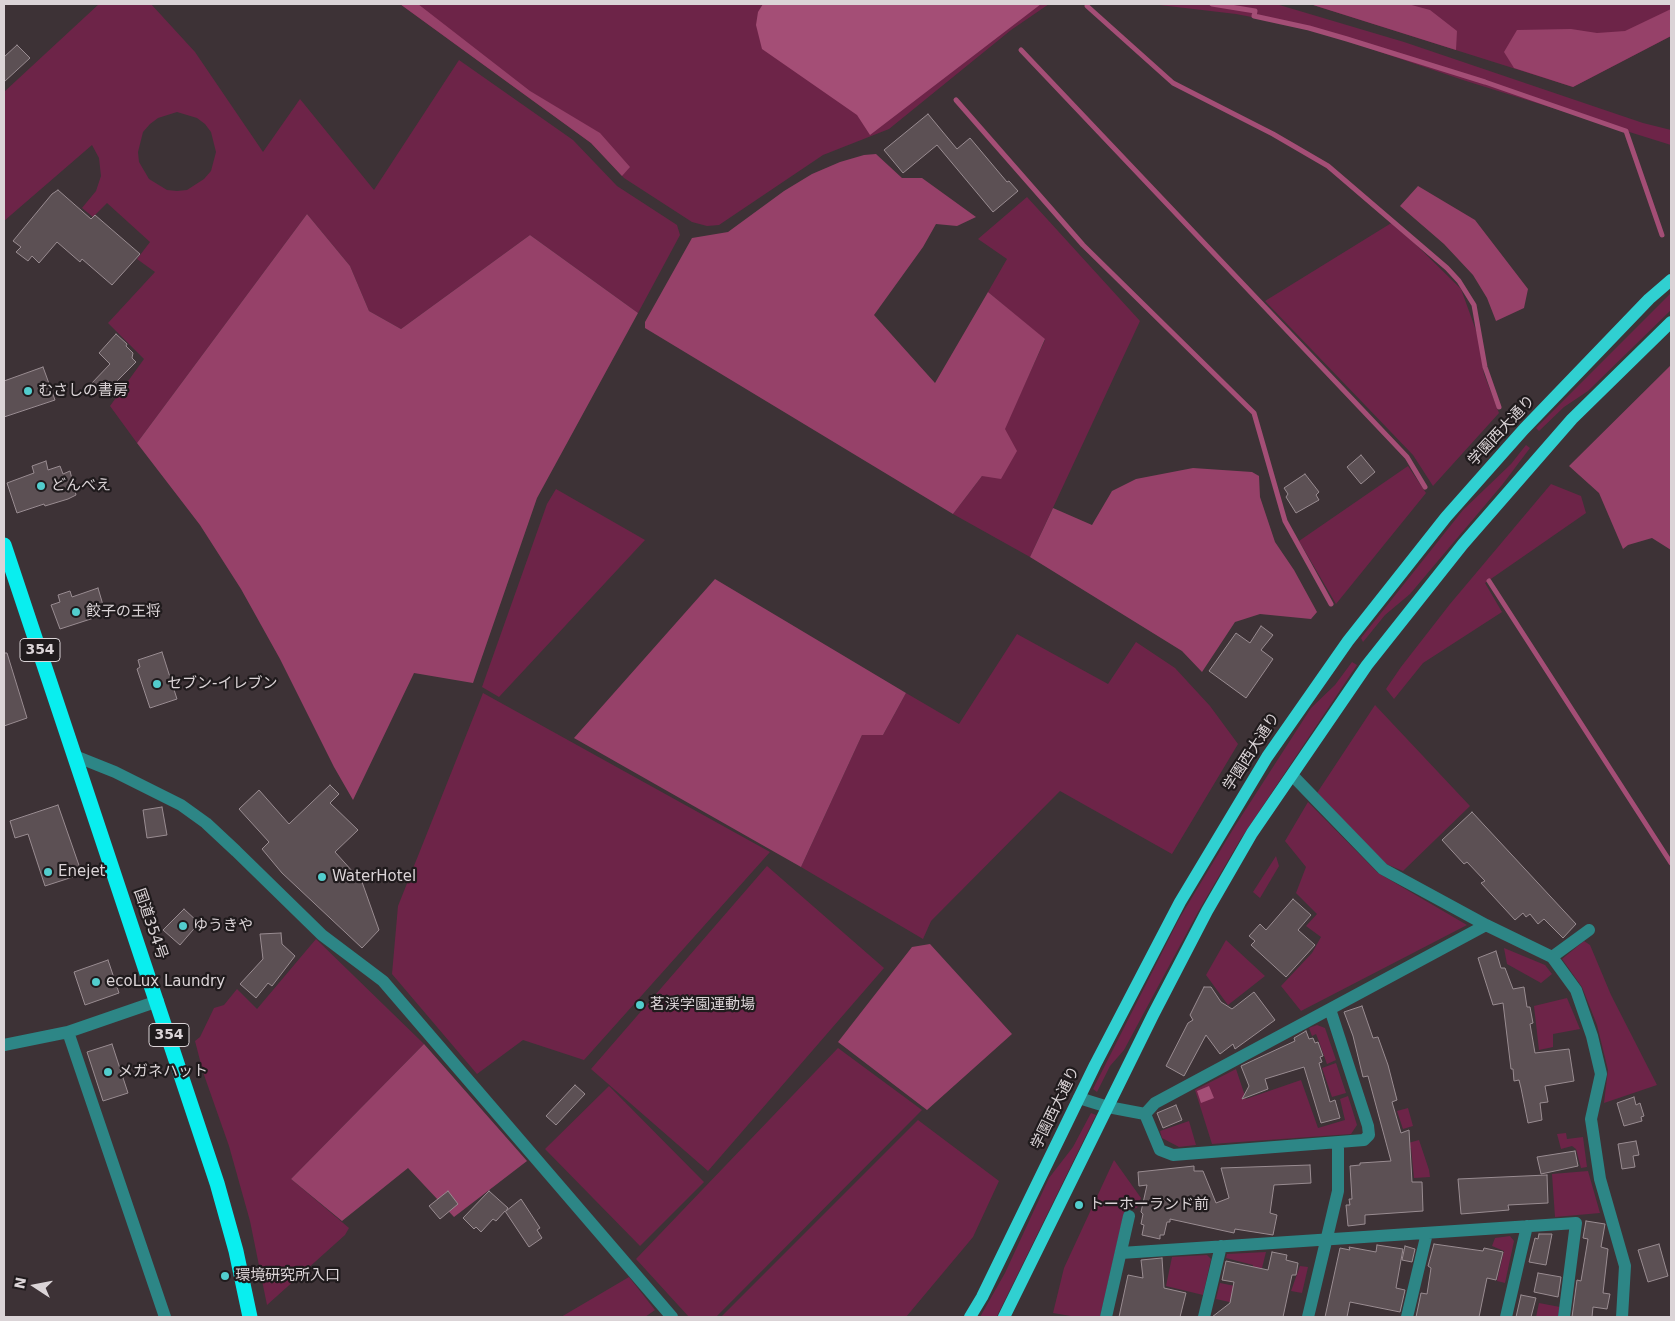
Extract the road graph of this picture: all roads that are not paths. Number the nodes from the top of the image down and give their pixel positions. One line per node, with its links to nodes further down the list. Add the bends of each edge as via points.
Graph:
1 (1671, 280): 13 (main road, 学園西大通り, via 1649,299 1502,454 1428,538 1348,641 1266,757 1227,819 1180,902)
2 (1671, 322): 5 (main road, via 1566,426 1463,544 1367,664)
3 (4, 545): 4 (highway, 国道354号 / 354)
4 (75, 756): 9 (highway, 国道354号 / 354); 25 (street, via 181,804 206,823 322,935 382,981)
5 (1292, 775): 6 (street, via 1383,869); 14 (main road, via 1252,833 1207,911)
6 (1486, 925): 8 (street); 10 (street)
7 (1589, 930): 8 (street)
8 (1552, 957): 34 (street, via 1576,990 1601,1074 1591,1119 1600,1179 1625,1266)
9 (158, 1001): 11 (street); 24 (highway, 国道354号 / 354, via 217,1183)
10 (1330, 1009): 15 (street, via 1155,1103); 16 (street, via 1369,1135 1364,1140)
11 (68, 1032): 12 (street); 23 (street)
12 (4, 1045)
13 (1079, 1098): 14 (street); 26 (main road, 学園西大通り)
14 (1108, 1107): 15 (street); 27 (main road)
15 (1145, 1114): 16 (street, via 1160,1150 1173,1155)
16 (1338, 1143): 20 (street, via 1338,1191)
17 (1129, 1216): 22 (street)
18 (1527, 1226): 19 (street); 32 (street); 33 (street, via 1576,1223)
19 (1427, 1234): 20 (street); 31 (street)
20 (1327, 1239): 21 (street); 30 (street)
21 (1221, 1246): 22 (street); 29 (street)
22 (1121, 1252): 28 (street)
23 (165, 1317)
24 (250, 1317)
25 (672, 1317)
26 (970, 1317)
27 (1004, 1317)
28 (1106, 1317)
29 (1204, 1317)
30 (1308, 1317)
31 (1407, 1317)
32 (1506, 1317)
33 (1564, 1317)
34 (1622, 1317)

